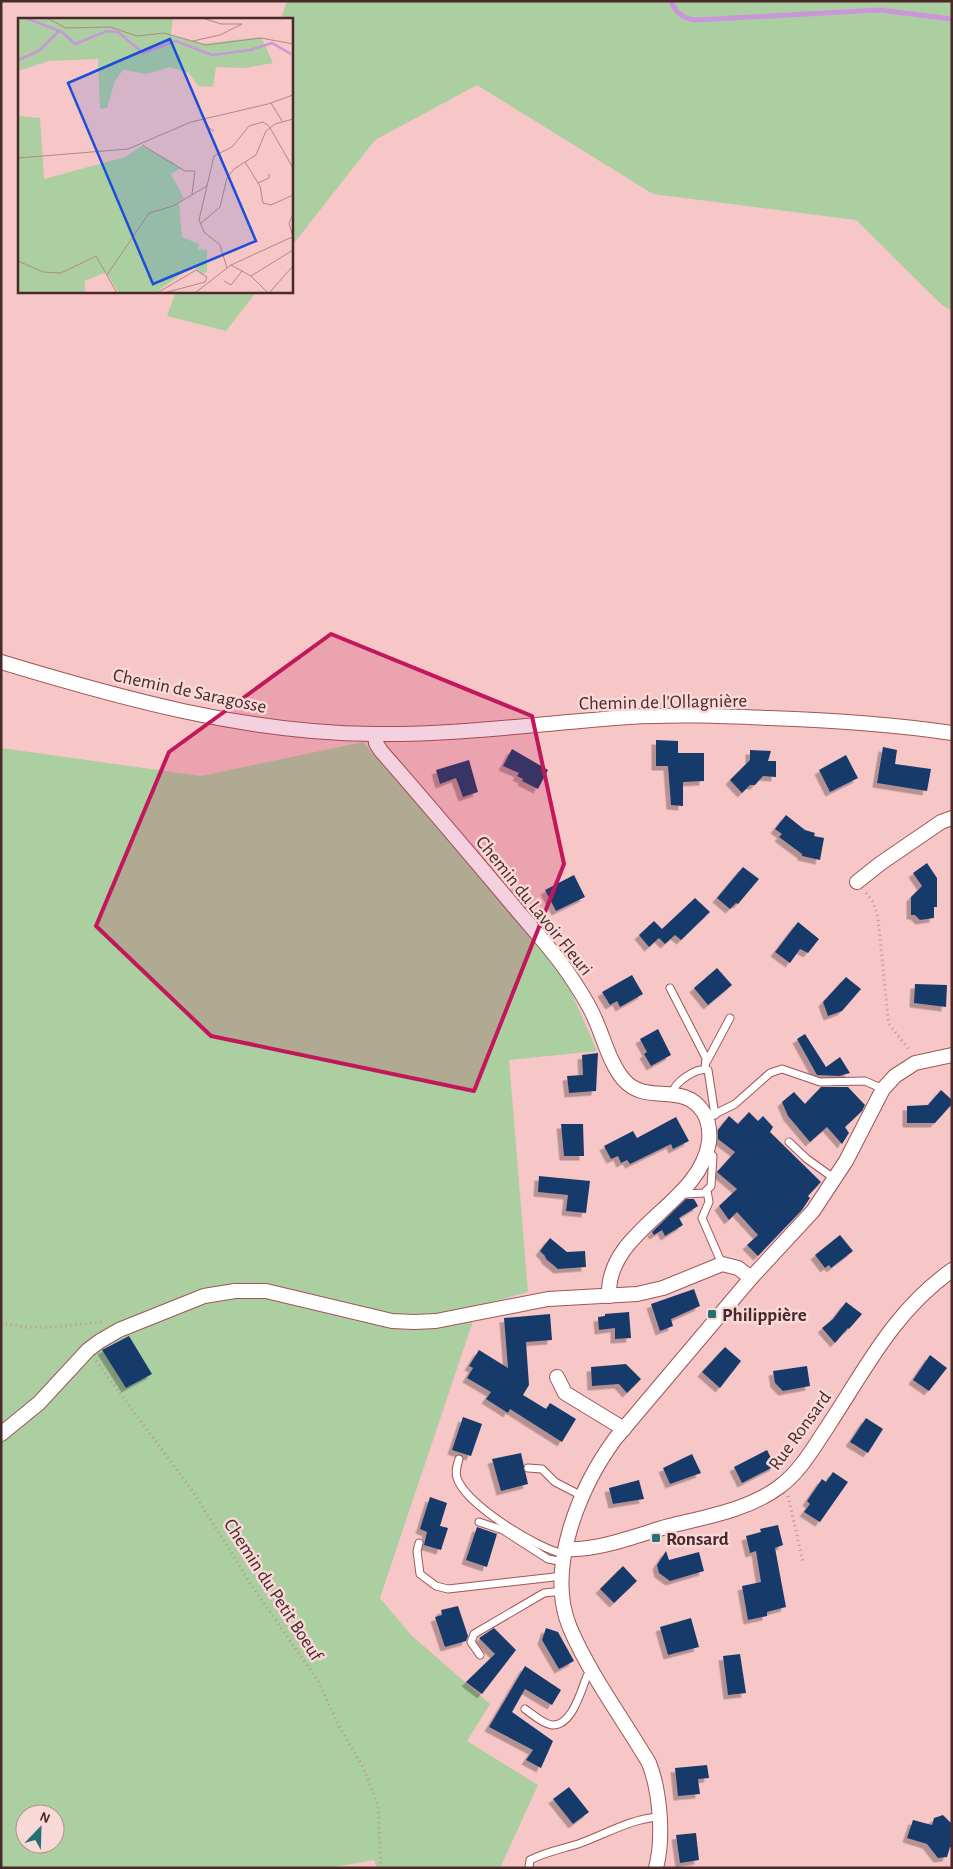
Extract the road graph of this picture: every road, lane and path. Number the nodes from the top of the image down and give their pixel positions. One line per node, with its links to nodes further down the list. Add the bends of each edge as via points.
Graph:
1 (1, 662): 3 (street, Chemin de Saragosse, via 203,716 255,726)
2 (952, 733): 3 (street, Chemin de l'Ollagnière, via 835,720 719,716 632,717)
3 (375, 734): 13 (street, Chemin du Lavoir Fleuri, via 380,751 447,825 565,968 586,1000 615,1067 625,1081 639,1092)
4 (952, 805): 5 (street)
5 (952, 817): 6 (street)
6 (857, 882): 10 (path, via 873,902 878,917 889,1024)
7 (670, 988): 11 (lane)
8 (730, 1018): 11 (lane)
9 (952, 1055): 10 (street)
10 (915, 1063): 12 (street, via 895,1076)
11 (706, 1065): 13 (lane, via 678,1082); 14 (lane, via 710,1073)
12 (883, 1089): 14 (lane, via 865,1081 820,1082 782,1069 770,1073 743,1098); 17 (street)
13 (673, 1093): 14 (street, Chemin du Lavoir Fleuri, via 686,1097)
14 (711, 1117): 16 (street)
15 (789, 1142): 17 (lane)
16 (707, 1151): 18 (lane, via 713,1156 712,1180); 19 (street, via 698,1174)
17 (835, 1179): 22 (street, via 813,1211)
18 (707, 1191): 19 (lane); 20 (lane, via 709,1202 702,1218)
19 (682, 1192): 23 (street, via 626,1250 611,1277)
20 (722, 1264): 22 (street, via 738,1268); 23 (street, via 663,1288)
21 (952, 1270): 32 (street, Rue Ronsard, via 913,1302 887,1333 812,1449)
22 (750, 1278): 28 (street)
23 (609, 1296): 25 (street, via 548,1299 436,1321 414,1322 392,1320 266,1291 235,1290 204,1296)
24 (1, 1322): 25 (path, via 16,1327 42,1328 104,1322 112,1323)
25 (119, 1330): 26 (street)
26 (88, 1350): 29 (street, via 39,1403); 45 (path, Chemin du Petit Boeuf, via 192,1490 254,1589 318,1681 363,1767 378,1805)
27 (557, 1378): 28 (street, via 566,1393)
28 (624, 1429): 33 (street, via 598,1463)
29 (1, 1434)
30 (459, 1459): 36 (lane, via 456,1477 479,1508 550,1550)
31 (528, 1468): 33 (lane, via 542,1469 555,1482)
32 (781, 1486): 36 (street, Rue Ronsard, via 756,1501 724,1512); 37 (path, via 790,1500)
33 (582, 1496): 36 (street)
34 (479, 1522): 36 (lane, via 503,1530 548,1559)
35 (419, 1543): 38 (lane, via 420,1574 442,1588)
36 (565, 1555): 38 (street)
37 (803, 1562)
38 (563, 1576): 39 (street)
39 (564, 1591): 40 (lane, via 544,1592 474,1634 471,1642); 41 (street, via 570,1627)
40 (480, 1655)
41 (594, 1671): 42 (lane, via 588,1676 563,1722 552,1725); 43 (street, via 649,1763 655,1779)
42 (525, 1709)
43 (658, 1817): 44 (lane, via 636,1821 539,1855 530,1860); 46 (street, via 660,1842)
44 (529, 1867)
45 (381, 1868)
46 (656, 1868)

